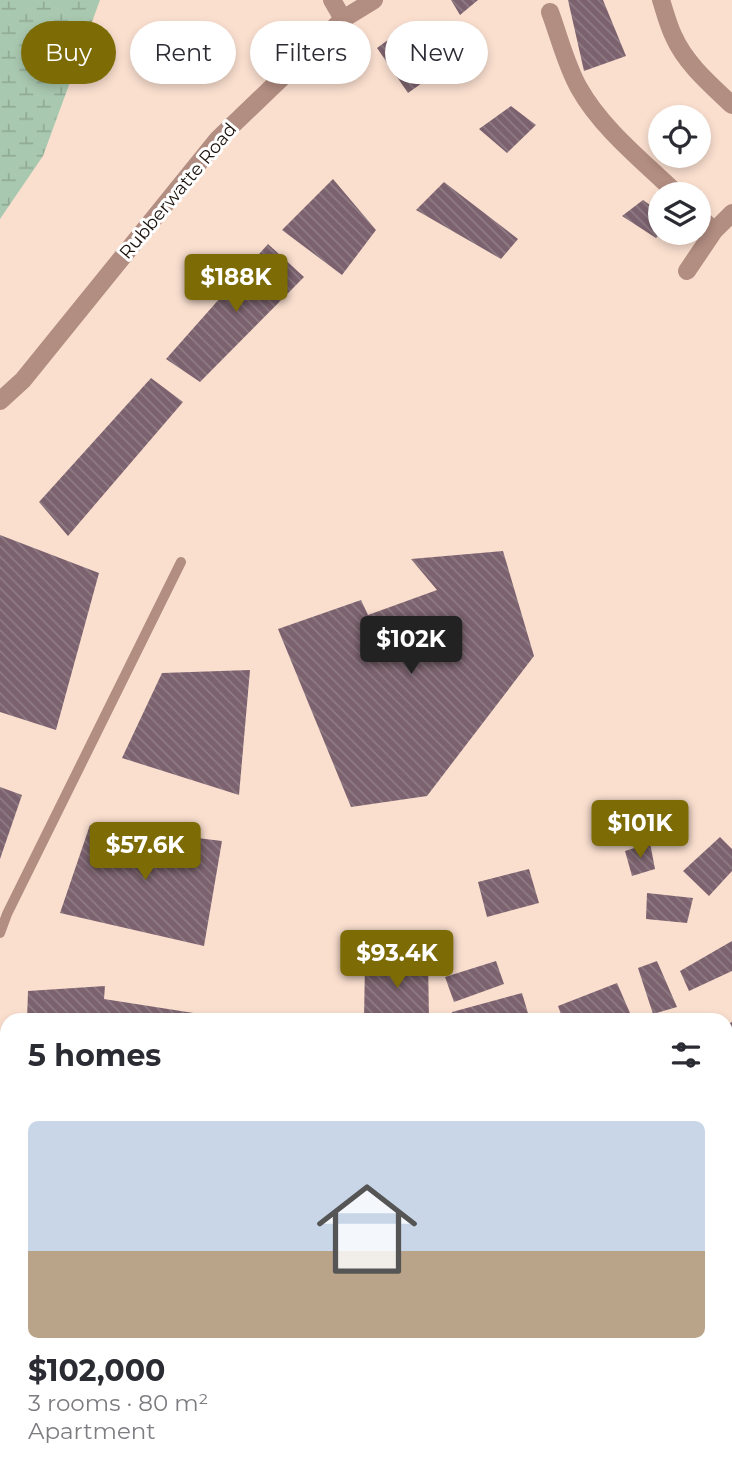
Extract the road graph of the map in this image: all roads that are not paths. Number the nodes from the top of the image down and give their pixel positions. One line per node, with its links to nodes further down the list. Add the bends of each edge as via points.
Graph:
1 (332, 0): 5 (street)
2 (374, 0): 5 (street, Rubberwatte Road)
3 (661, 0): 6 (street, via 682,52)
4 (550, 12): 7 (street, via 586,101)
5 (343, 19): 12 (street, Rubberwatte Road, via 218,139 23,380)
6 (732, 105)
7 (665, 182)
8 (732, 213): 10 (street)
9 (711, 228): 10 (street)
10 (714, 231): 11 (street)
11 (687, 271)
12 (0, 401)
13 (181, 562): 14 (lane)
14 (0, 933)

